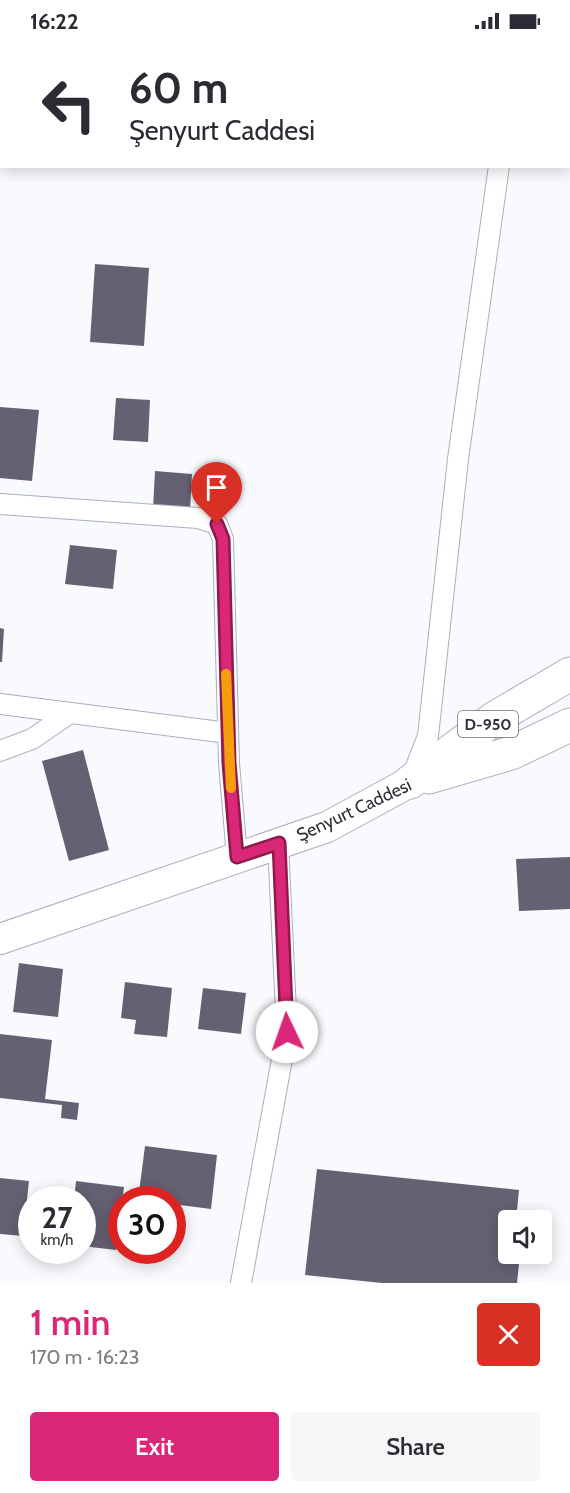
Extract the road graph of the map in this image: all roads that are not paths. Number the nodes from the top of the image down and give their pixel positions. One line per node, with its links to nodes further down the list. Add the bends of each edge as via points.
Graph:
1 (499, 168): 9 (street, via 458,459 428,736)
2 (0, 504): 7 (street, via 198,518 217,524 223,539)
3 (570, 674): 9 (highway, D-950, via 495,718)
4 (0, 704): 5 (street)
5 (70, 713): 7 (street); 8 (street, via 32,739)
6 (570, 725): 9 (highway, Şenyurt Caddesi / D-950, via 512,753)
7 (228, 733): 11 (street)
8 (0, 751)
9 (410, 782): 10 (main road, Şenyurt Caddesi / D-950, via 327,826)
10 (279, 843): 11 (main road, Şenyurt Caddesi / D-950); 13 (street, via 287,1032)
11 (237, 857): 12 (main road, Şenyurt Caddesi / D-950)
12 (0, 939)
13 (241, 1283)

